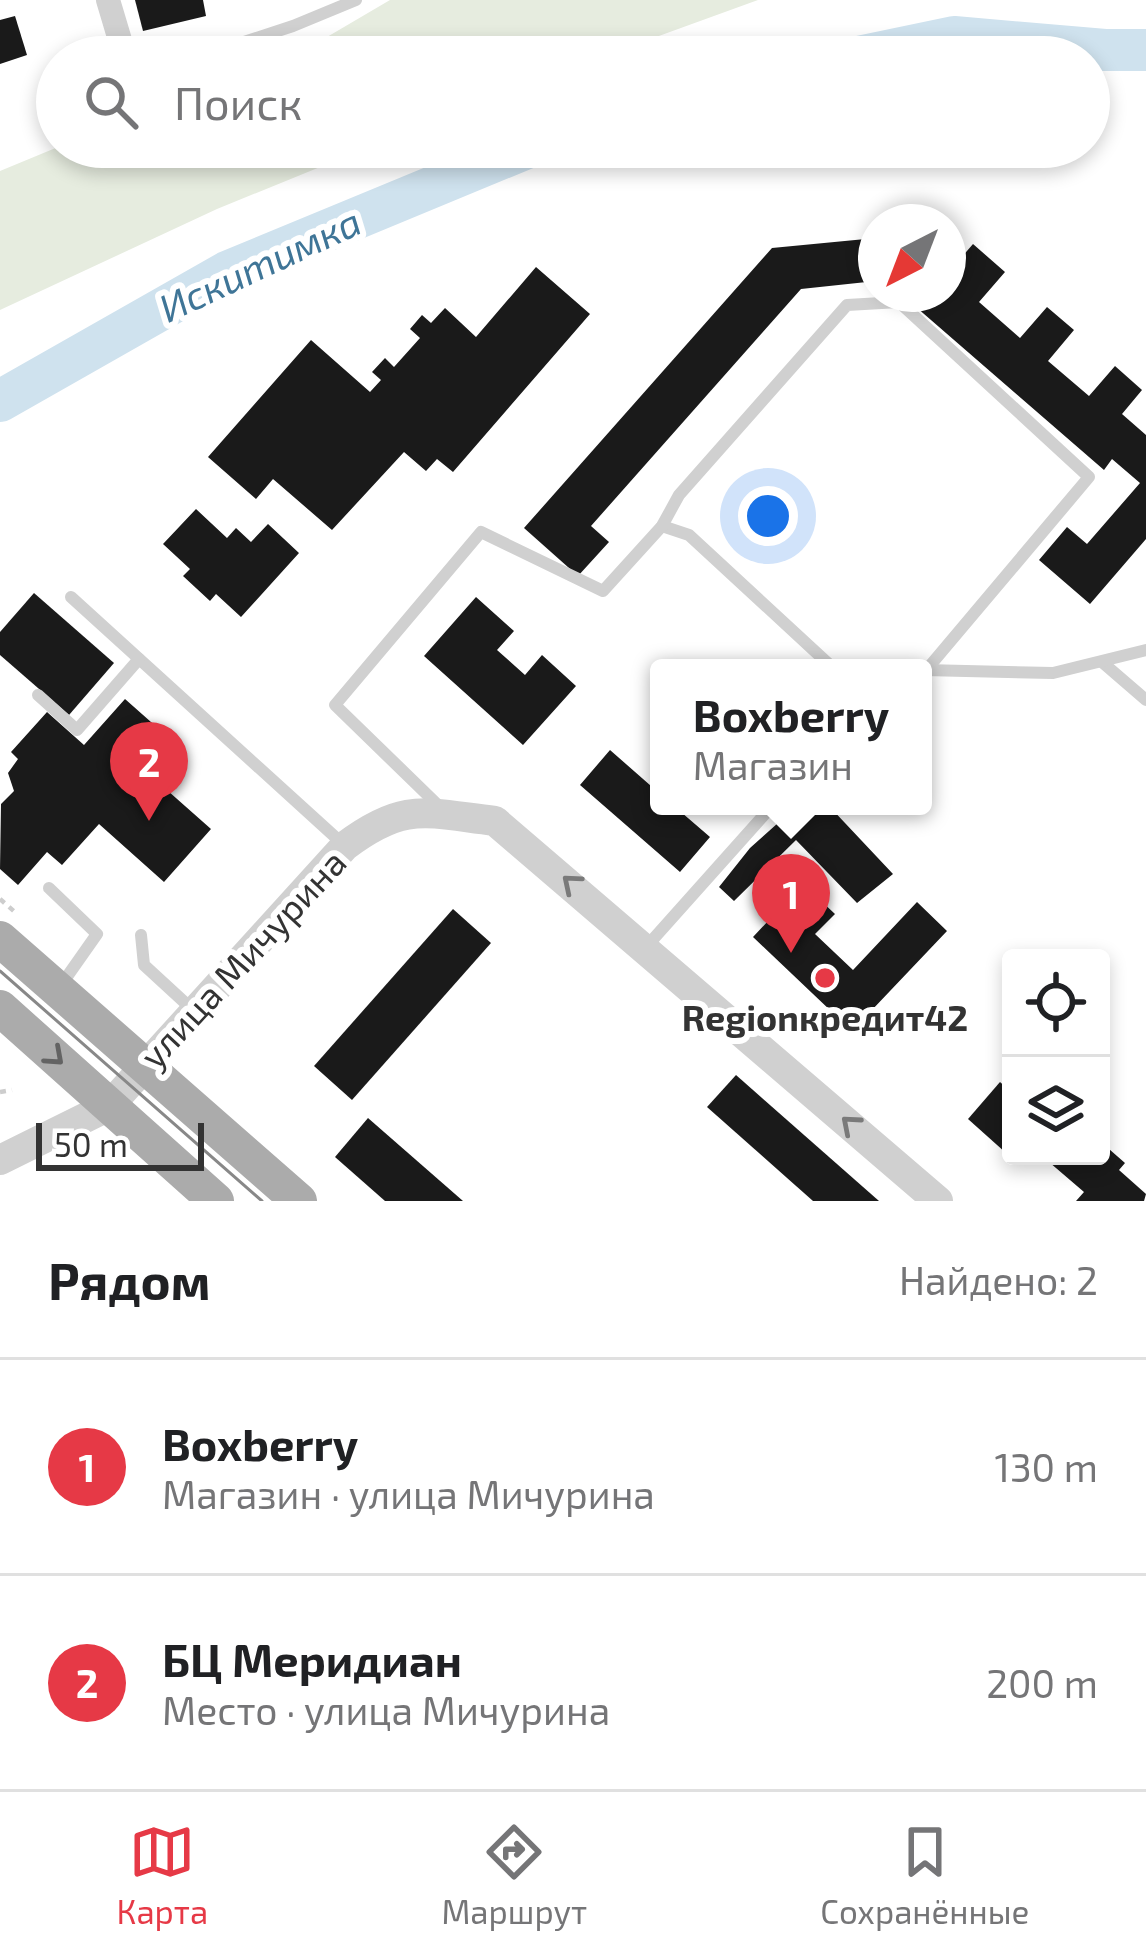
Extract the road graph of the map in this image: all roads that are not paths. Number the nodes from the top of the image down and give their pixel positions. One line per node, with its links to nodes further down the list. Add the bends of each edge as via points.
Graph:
1 (108, 0): 3 (street)
2 (356, 0): 4 (lane)
3 (119, 36)
4 (262, 36)
5 (662, 526): 9 (lane, via 689,536); 11 (lane, via 679,495 847,304 899,302 1089,477); 15 (lane, via 603,591 481,532 335,705)
6 (70, 597): 8 (lane)
7 (1146, 650): 10 (lane)
8 (139, 659): 13 (lane, via 77,730); 17 (lane)
9 (823, 659)
10 (1102, 662): 12 (lane, via 1054,674); 14 (lane)
11 (932, 663)
12 (932, 670)
13 (38, 695)
14 (1146, 700)
15 (445, 812): 17 (street, улица Мичурина, via 408,812); 21 (street, улица Мичурина, one-way to 15, via 495,820)
16 (764, 815): 21 (lane)
17 (345, 846): 24 (street, улица Мичурина)
18 (49, 888): 22 (lane, via 97,934)
19 (141, 935): 24 (lane, via 144,965)
20 (0, 939): 22 (main road)
21 (646, 947): 30 (street, улица Мичурина, one-way to 21)
22 (58, 989): 25 (main road)
23 (0, 1008): 26 (main road, one-way to 26)
24 (195, 1012): 25 (street, улица Мичурина)
25 (144, 1066): 26 (street, улица Мичурина); 29 (main road)
26 (109, 1106): 27 (street, улица Мичурина); 28 (main road)
27 (0, 1160)
28 (215, 1201)
29 (299, 1201)
30 (938, 1201)

